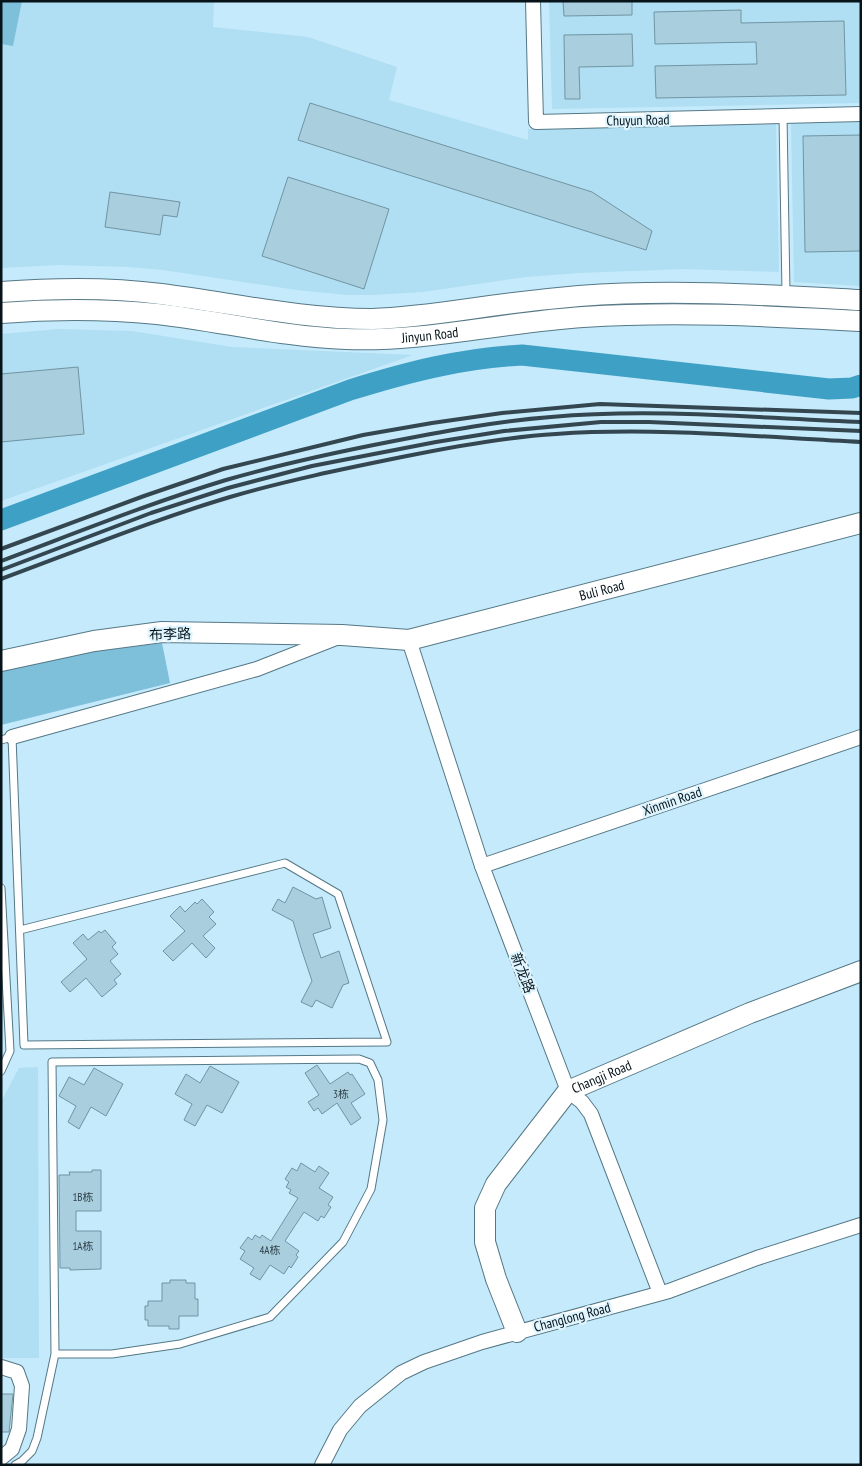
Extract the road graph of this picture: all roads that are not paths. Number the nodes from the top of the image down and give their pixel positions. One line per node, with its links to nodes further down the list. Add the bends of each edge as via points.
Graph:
1 (533, 1): 3 (street, Chuyun Road, via 536,122)
2 (861, 114): 3 (street, Chuyun Road)
3 (783, 116): 5 (lane)
4 (1, 292): 5 (main road, Jinyun Road, via 58,289 126,291 294,314 373,319 426,316 580,296 685,292)
5 (786, 296): 6 (main road, Jinyun Road)
6 (861, 300)
7 (1, 313): 8 (main road, Jinyun Road, via 58,310 125,312 292,335 355,340 428,336 531,322 634,314 736,314)
8 (861, 322)
9 (861, 523): 11 (main road, Buli Road)
10 (342, 635): 11 (main road, Buli Road); 12 (main road, 布李路, via 162,632 94,641); 14 (street, via 257,669)
11 (408, 640): 15 (street, 新龙路)
12 (1, 661)
13 (861, 737): 15 (street, Xinmin Road)
14 (6, 738): 17 (lane)
15 (482, 866): 20 (street, 新龙路)
16 (1, 888): 19 (lane, via 10,1051)
17 (20, 930): 17 (lane, via 24,1045 387,1042 338,894 285,863)
18 (861, 971): 20 (main road, Changji Road, via 750,1014)
19 (1, 1071)
20 (568, 1092): 22 (street, 新龙路, via 591,1114); 23 (main road, Changji Road, via 496,1184 485,1208 485,1242)
21 (861, 1226): 22 (street, Changlong Road)
22 (660, 1293): 23 (street, Changlong Road)
23 (517, 1332): 28 (street, Changlong Road, via 424,1362 401,1373 360,1406 340,1430)
24 (55, 1354): 24 (lane, via 52,1062 359,1059 370,1063 378,1080 383,1120 372,1189 343,1242 270,1317 180,1344 112,1354); 27 (lane, via 37,1438 32,1451)
25 (1, 1367): 26 (street, via 16,1372 22,1386 19,1429 12,1449)
26 (1, 1458)
27 (15, 1465)
28 (322, 1465)

